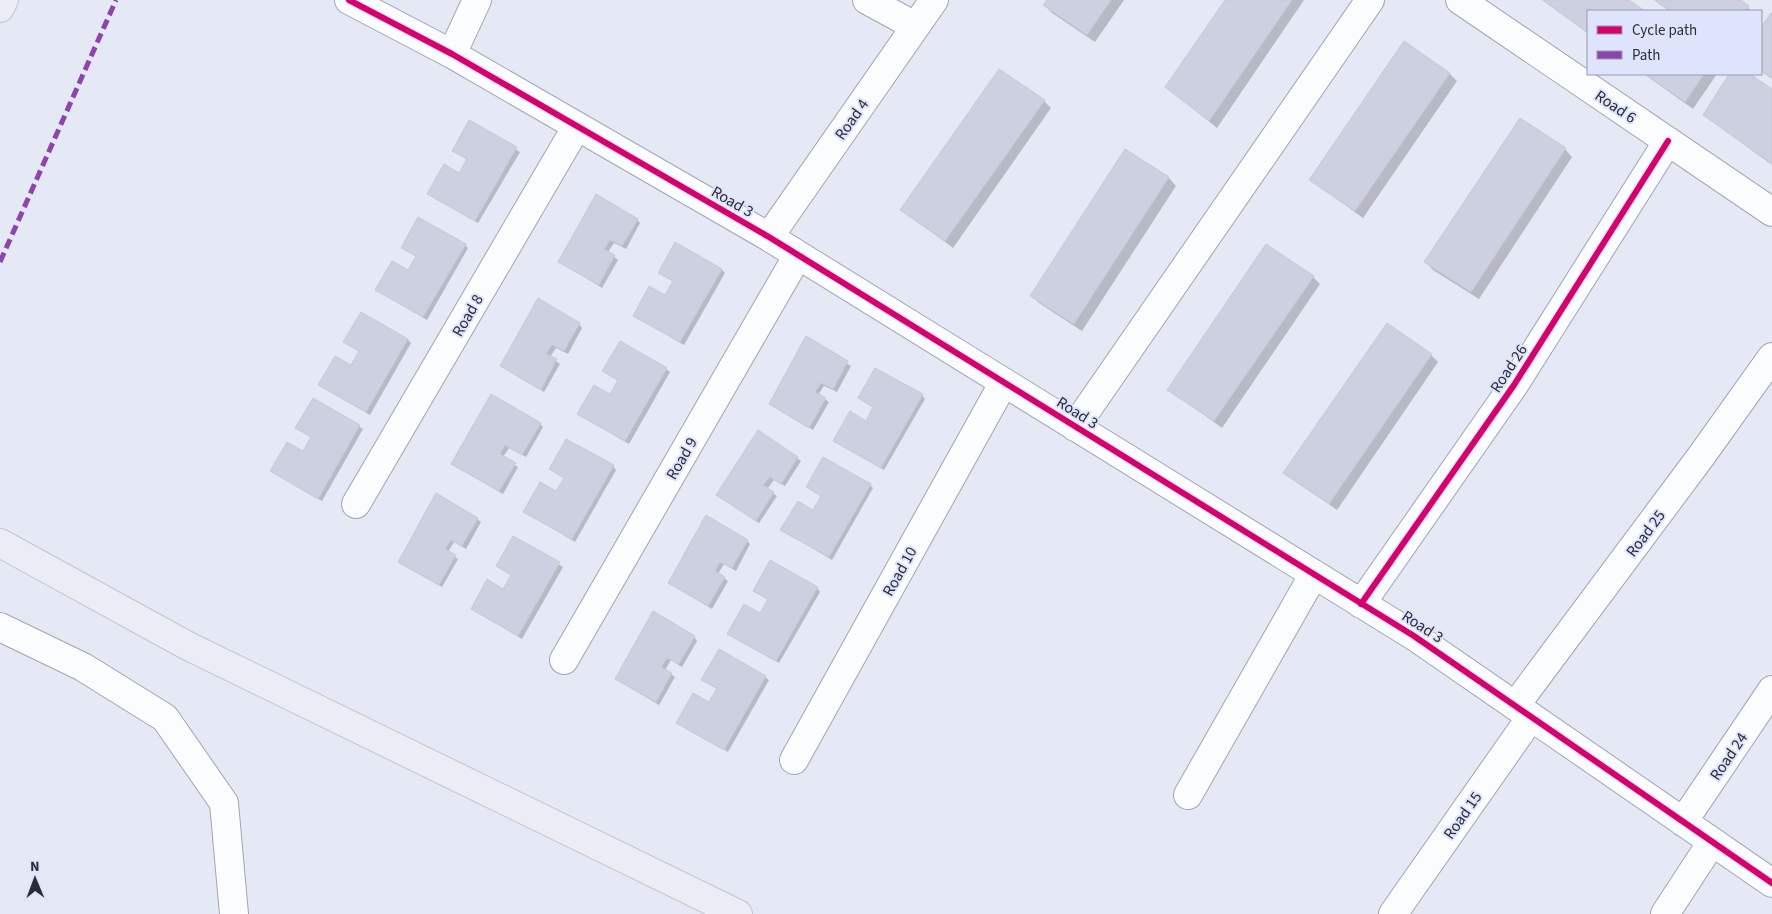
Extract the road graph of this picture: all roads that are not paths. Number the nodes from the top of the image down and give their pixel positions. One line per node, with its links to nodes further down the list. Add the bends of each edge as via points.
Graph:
1 (4, 0): 8 (main road)
2 (349, 0): 10 (street, Road 3)
3 (477, 0): 10 (street)
4 (867, 0): 9 (street)
5 (934, 0): 9 (street, Road 4)
6 (1370, 0): 18 (street)
7 (1460, 0): 12 (street, Road 6)
8 (0, 8)
9 (915, 26): 14 (street, Road 4)
10 (452, 54): 11 (street, Road 3)
11 (577, 126): 14 (street, Road 3); 19 (street, Road 8)
12 (1668, 141): 13 (street, Road 6); 22 (street, Road 26, via 1514,385)
13 (1772, 212)
14 (769, 237): 15 (street, Road 3)
15 (798, 255): 17 (street, Road 3); 24 (street, Road 9)
16 (1772, 357): 26 (street, Road 25)
17 (1004, 382): 18 (street, Road 3); 27 (street, Road 10)
18 (1075, 426): 21 (street, Road 3)
19 (356, 504)
20 (0, 543): 33 (main road, via 188,646)
21 (1314, 574): 22 (street, Road 3); 28 (street)
22 (1361, 604): 26 (street, Road 3, via 1414,636)
23 (0, 627): 32 (street, via 83,667 165,718 224,803)
24 (564, 660)
25 (1772, 690): 29 (street, Road 24)
26 (1523, 712): 29 (street, Road 3); 34 (street, Road 15)
27 (794, 760)
28 (1188, 795)
29 (1683, 822): 30 (street, Road 3)
30 (1712, 842): 31 (street, Road 3); 35 (street)
31 (1772, 883)
32 (234, 914)
33 (738, 914)
34 (1393, 914)
35 (1665, 914)

